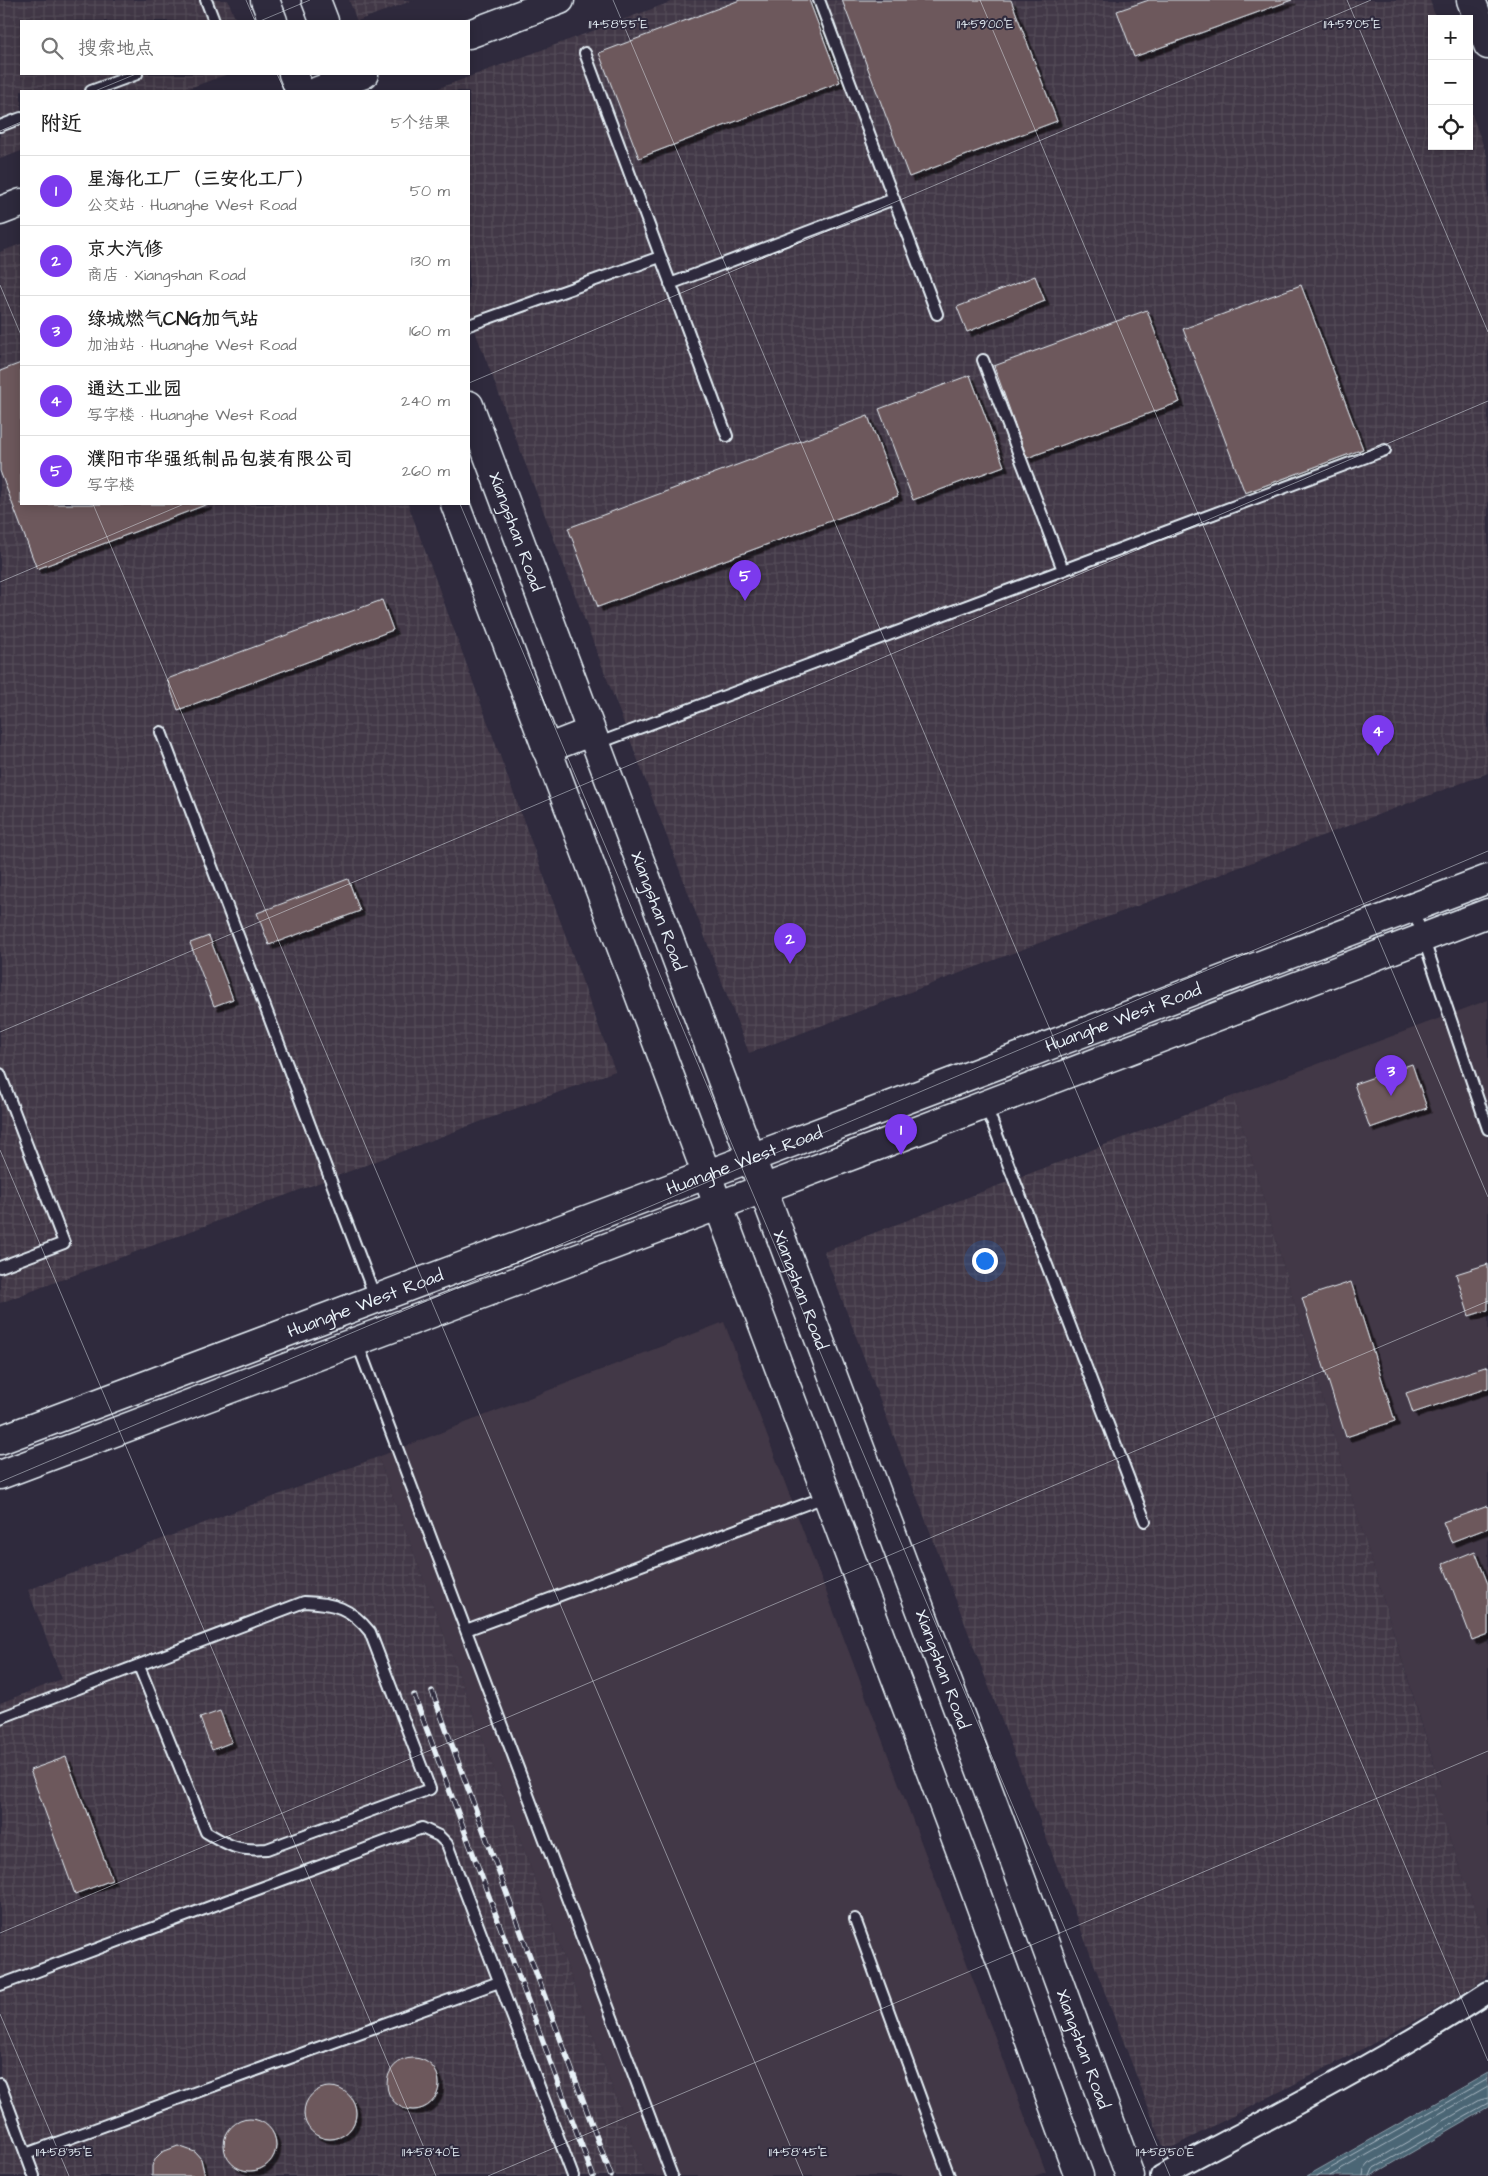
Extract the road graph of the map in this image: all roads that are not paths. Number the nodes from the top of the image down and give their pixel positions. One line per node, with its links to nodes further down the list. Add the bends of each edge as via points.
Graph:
1 (206, 0): 7 (lane)
2 (265, 0): 8 (street)
3 (316, 0): 9 (street)
4 (560, 0): 10 (street)
5 (819, 0): 21 (lane)
6 (1471, 0): 11 (street)
7 (214, 20)
8 (274, 20)
9 (324, 20)
10 (470, 34)
11 (1488, 45)
12 (585, 53): 24 (lane)
13 (134, 75): 16 (lane)
14 (293, 75): 17 (street)
15 (351, 80): 18 (street)
16 (94, 90)
17 (300, 90)
18 (321, 90)
19 (20, 118): 20 (lane)
20 (0, 126)
21 (894, 199): 25 (lane); 26 (lane)
22 (20, 203): 23 (street)
23 (0, 211)
24 (660, 257): 25 (lane); 27 (lane)
25 (670, 284): 30 (lane)
26 (937, 314)
27 (470, 325)
28 (983, 360): 33 (lane)
29 (470, 408): 35 (street, Xiangshan Road)
30 (727, 436)
31 (1385, 450): 33 (lane)
32 (455, 505): 36 (street)
33 (1063, 570): 35 (lane)
34 (161, 732): 49 (lane)
35 (593, 738): 36 (street); 44 (street, Xiangshan Road)
36 (546, 748): 45 (street)
37 (1488, 879): 38 (street, Huanghe West Road)
38 (1413, 907): 40 (lane); 44 (street, Huanghe West Road)
39 (1488, 913): 40 (street, Huanghe West Road)
40 (1423, 938): 42 (street, Huanghe West Road); 43 (lane)
41 (0, 1074): 48 (lane, via 64,1243)
42 (986, 1105): 46 (street, Huanghe West Road); 54 (lane)
43 (1488, 1130)
44 (750, 1159): 45 (street, Huanghe West Road); 46 (street, Xiangshan Road)
45 (706, 1176): 47 (street); 49 (street, Huanghe West Road)
46 (761, 1189): 47 (street, Huanghe West Road); 69 (street, Xiangshan Road)
47 (717, 1206): 50 (street, Huanghe West Road); 53 (street)
48 (0, 1267)
49 (376, 1299): 51 (street, Huanghe West Road)
50 (356, 1341): 52 (street, Huanghe West Road); 55 (lane)
51 (0, 1440)
52 (0, 1475)
53 (826, 1496): 55 (lane); 68 (street)
54 (1145, 1520)
55 (466, 1630): 66 (lane)
56 (139, 1666): 56 (lane, via 206,1832 226,1844 243,1850 267,1849 430,1789 370,1632 358,1618 339,1607 304,1602); 57 (lane)
57 (0, 1718)
58 (854, 1919): 67 (lane)
59 (499, 1982): 60 (lane, via 447,1844 422,1828); 63 (lane); 65 (lane)
60 (0, 1985)
61 (1488, 1992): 70 (street, via 1373,2062)
62 (0, 2084): 63 (lane)
63 (26, 2154): 64 (lane)
64 (34, 2176)
65 (573, 2176)
66 (672, 2176)
67 (950, 2176)
68 (1079, 2176)
69 (1130, 2176)
70 (1162, 2176)

